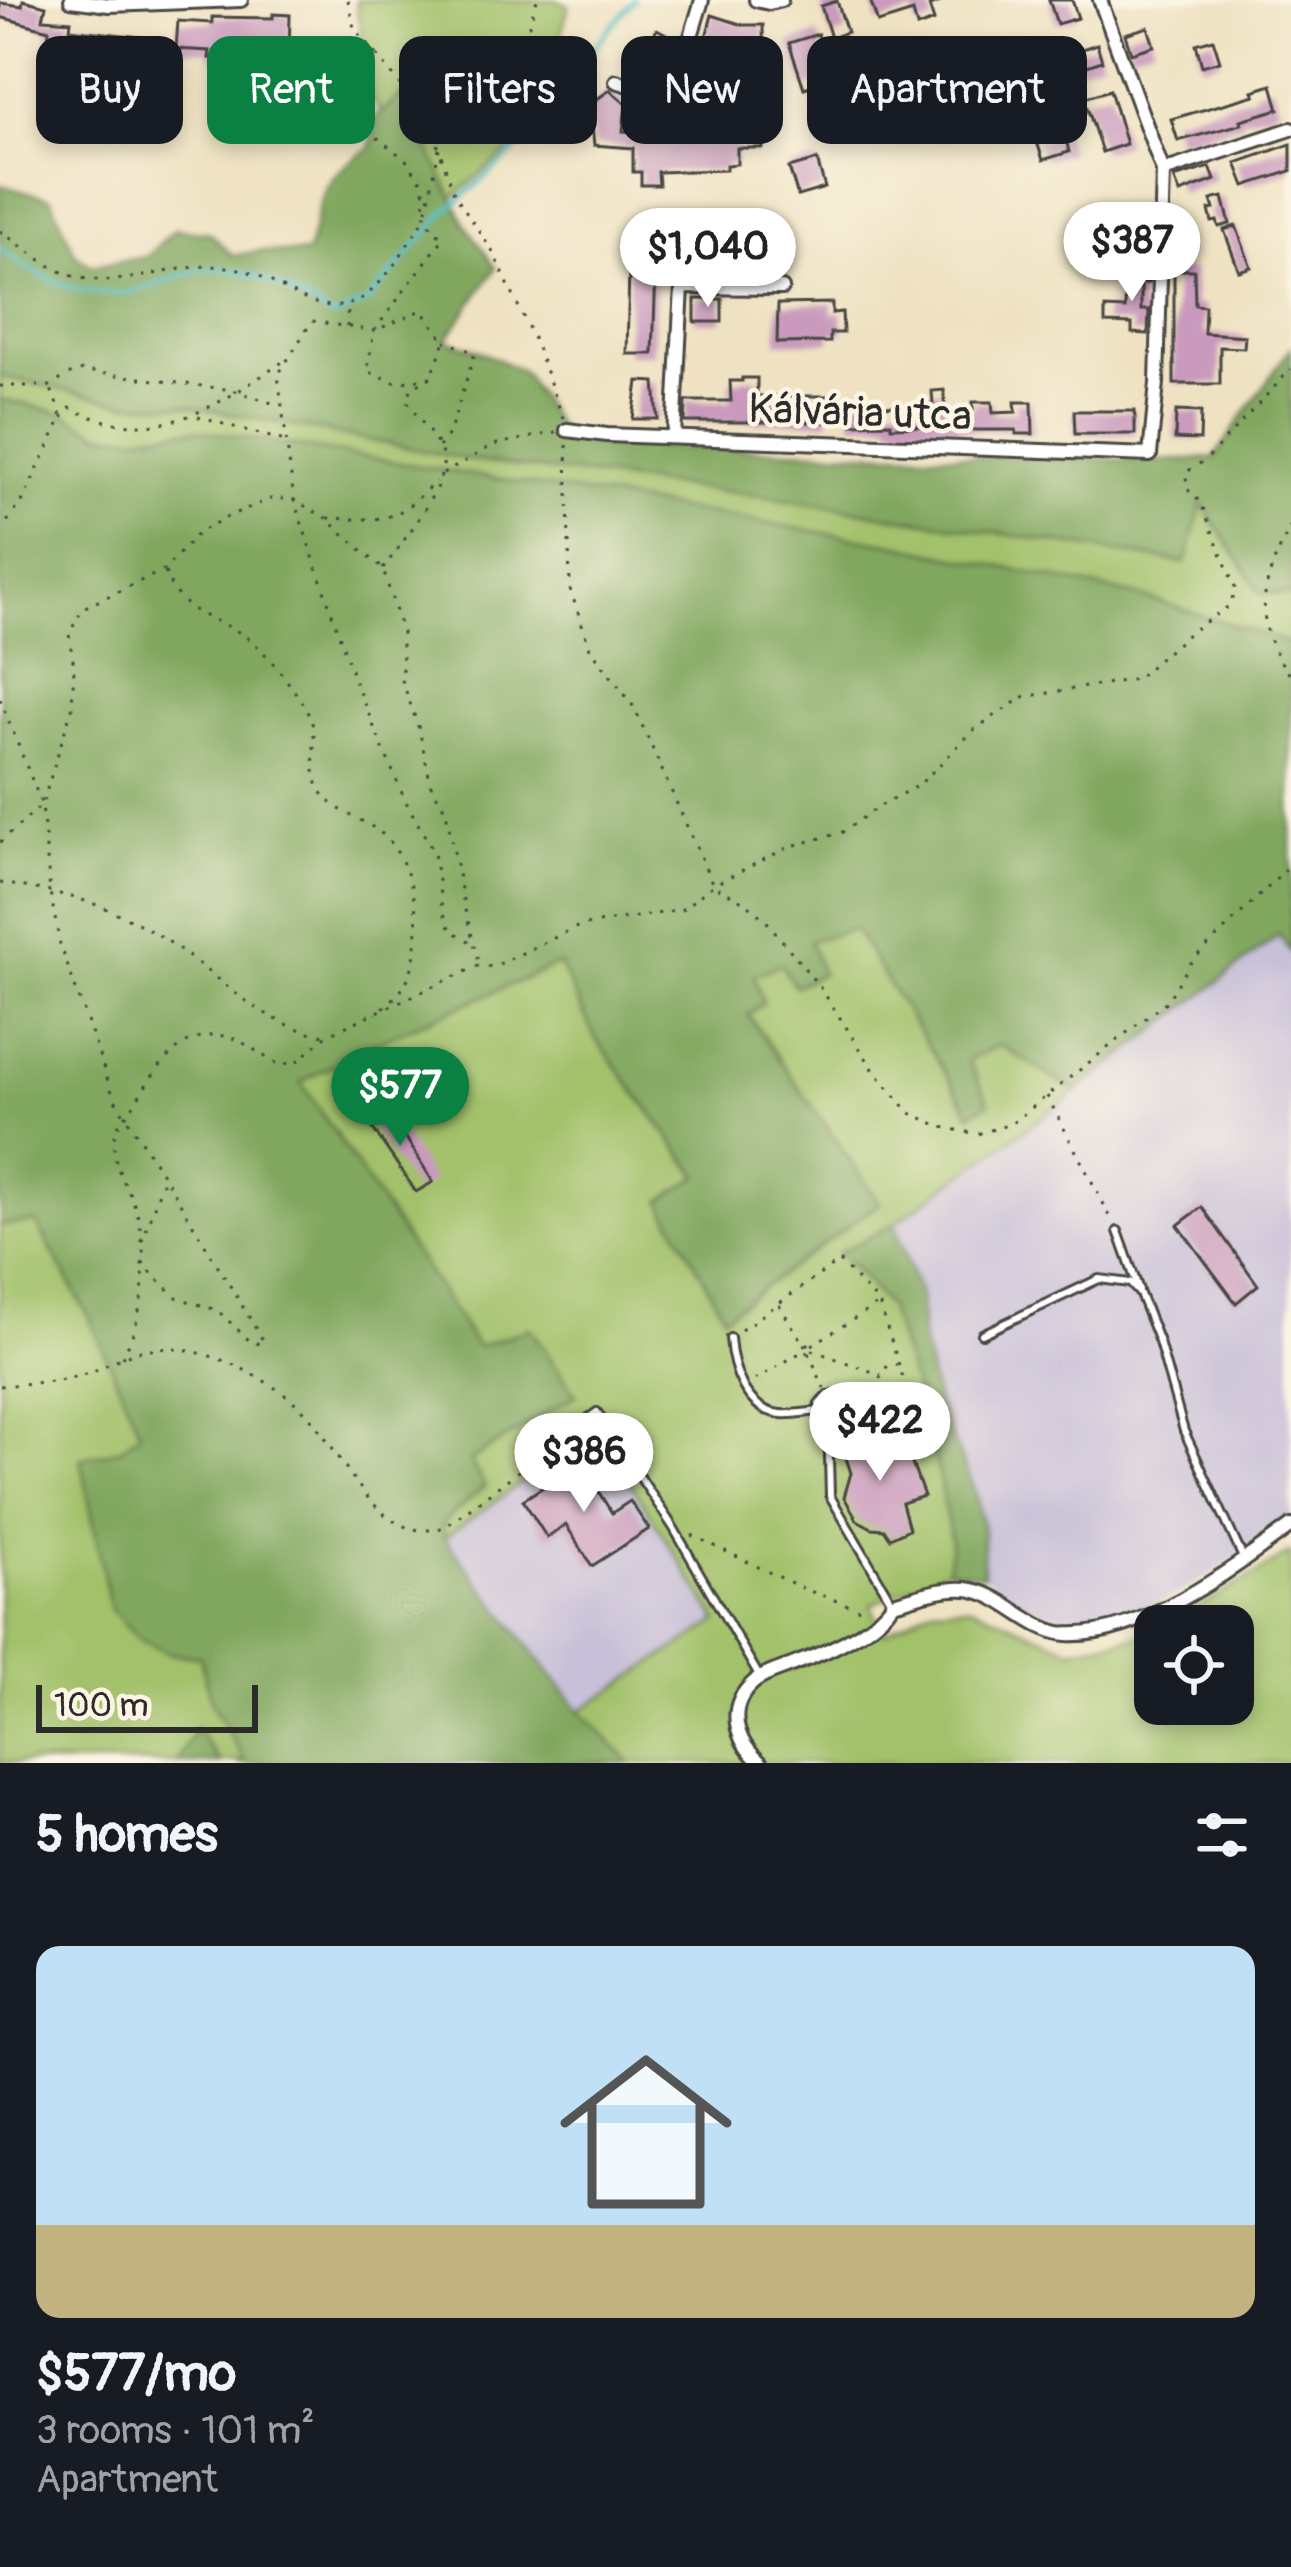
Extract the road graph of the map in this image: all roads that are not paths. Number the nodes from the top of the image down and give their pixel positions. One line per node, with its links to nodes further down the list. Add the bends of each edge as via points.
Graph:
1 (71, 0): 2 (street)
2 (241, 0)
3 (701, 0): 7 (street)
4 (756, 0): 5 (street)
5 (781, 0)
6 (1100, 0): 11 (street)
7 (690, 36)
8 (616, 82): 9 (street)
9 (621, 84)
10 (1291, 129): 11 (street)
11 (1163, 171): 14 (street, Kálvária utca, via 1150,455)
12 (782, 288): 14 (street, via 682,287)
13 (568, 430): 14 (street, Kálvária utca)
14 (674, 436)
15 (1118, 1231): 16 (lane)
16 (1140, 1294): 17 (lane, via 1130,1283 1100,1279); 22 (lane, via 1184,1431)
17 (982, 1334)
18 (730, 1338): 19 (lane, via 733,1367 765,1408)
19 (824, 1414): 19 (lane, via 819,1404 827,1395 839,1399 835,1417); 23 (lane, via 830,1496)
20 (579, 1425): 24 (lane, via 597,1412)
21 (1291, 1526): 22 (street)
22 (1244, 1560): 23 (street, via 1158,1611 1103,1630 1065,1634 968,1589)
23 (893, 1603): 24 (street, via 884,1617 816,1656)
24 (760, 1678): 25 (street, via 736,1706 735,1724)
25 (761, 1763)

